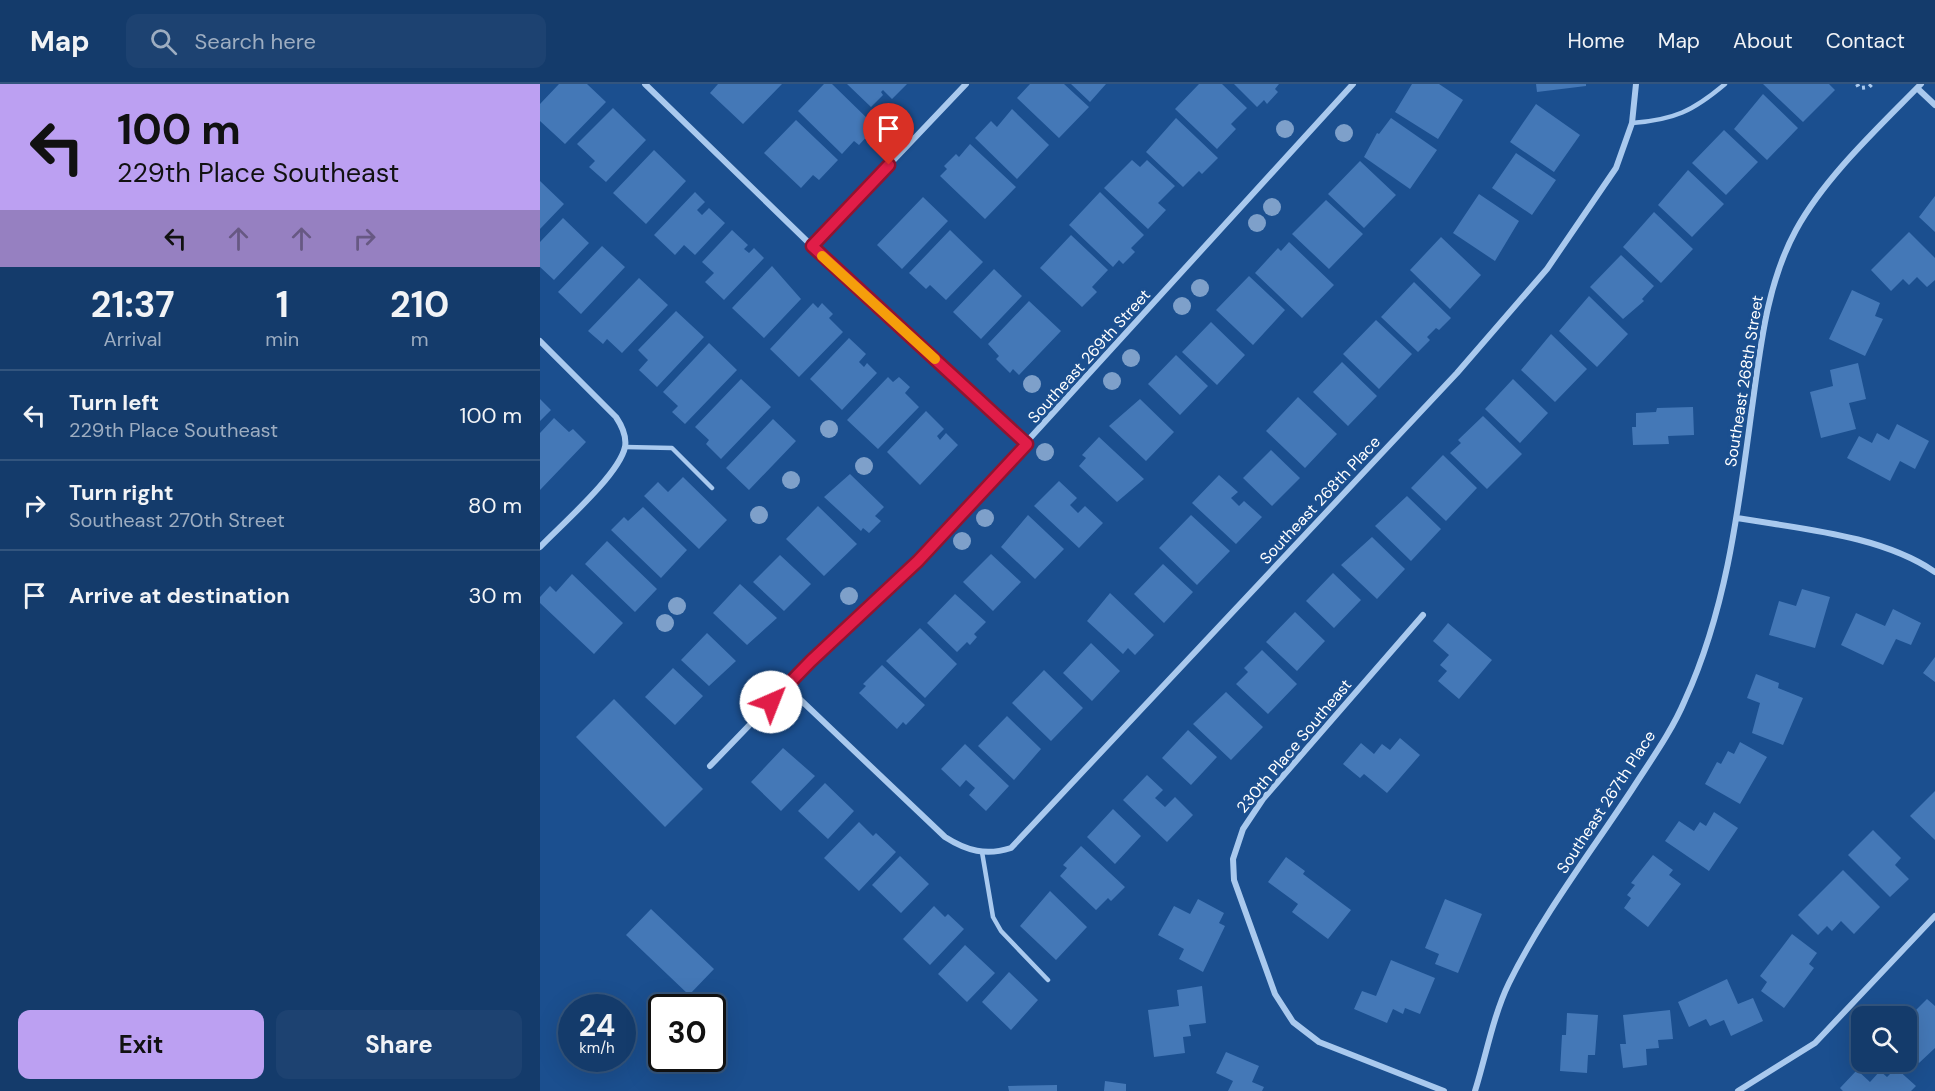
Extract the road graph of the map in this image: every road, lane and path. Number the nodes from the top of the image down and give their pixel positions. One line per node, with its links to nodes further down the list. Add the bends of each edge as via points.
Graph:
1 (645, 84): 11 (street)
2 (966, 84): 11 (street)
3 (1353, 84): 13 (street, Southeast 269th Street)
4 (1636, 84): 10 (street, Southeast 268th Place)
5 (1725, 84): 10 (lane, via 1686,112 1664,120)
6 (1857, 84): 7 (path)
7 (1872, 84)
8 (1916, 85): 9 (street); 16 (street, Southeast 268th Street, via 1830,182 1796,229 1774,281)
9 (1935, 105)
10 (1632, 123): 22 (street, Southeast 268th Place, via 1616,168 1590,210 1547,269 1457,373 1020,840 996,853)
11 (812, 246): 13 (street)
12 (540, 340): 14 (street, via 616,417 623,428)
13 (1027, 444): 20 (street, Southeast 269th Street, via 918,561)
14 (625, 447): 15 (lane, via 672,448); 17 (street, via 615,469)
15 (712, 488)
16 (1737, 518): 18 (street, via 1849,537 1920,562); 26 (street, Southeast 267th Place, via 1721,602 1684,703 1508,986)
17 (540, 547)
18 (1935, 572)
19 (1423, 615): 25 (street, 230th Place Southeast, via 1263,799 1243,829 1233,859 1234,880 1250,928 1275,994 1293,1022 1319,1042)
20 (787, 687): 21 (street, Southeast 269th Street); 22 (street, via 945,837)
21 (710, 766)
22 (982, 852): 24 (lane, via 993,917 1001,932)
23 (1935, 916): 27 (street, via 1815,1042)
24 (1048, 980)
25 (1444, 1091)
26 (1475, 1091)
27 (1738, 1091)

